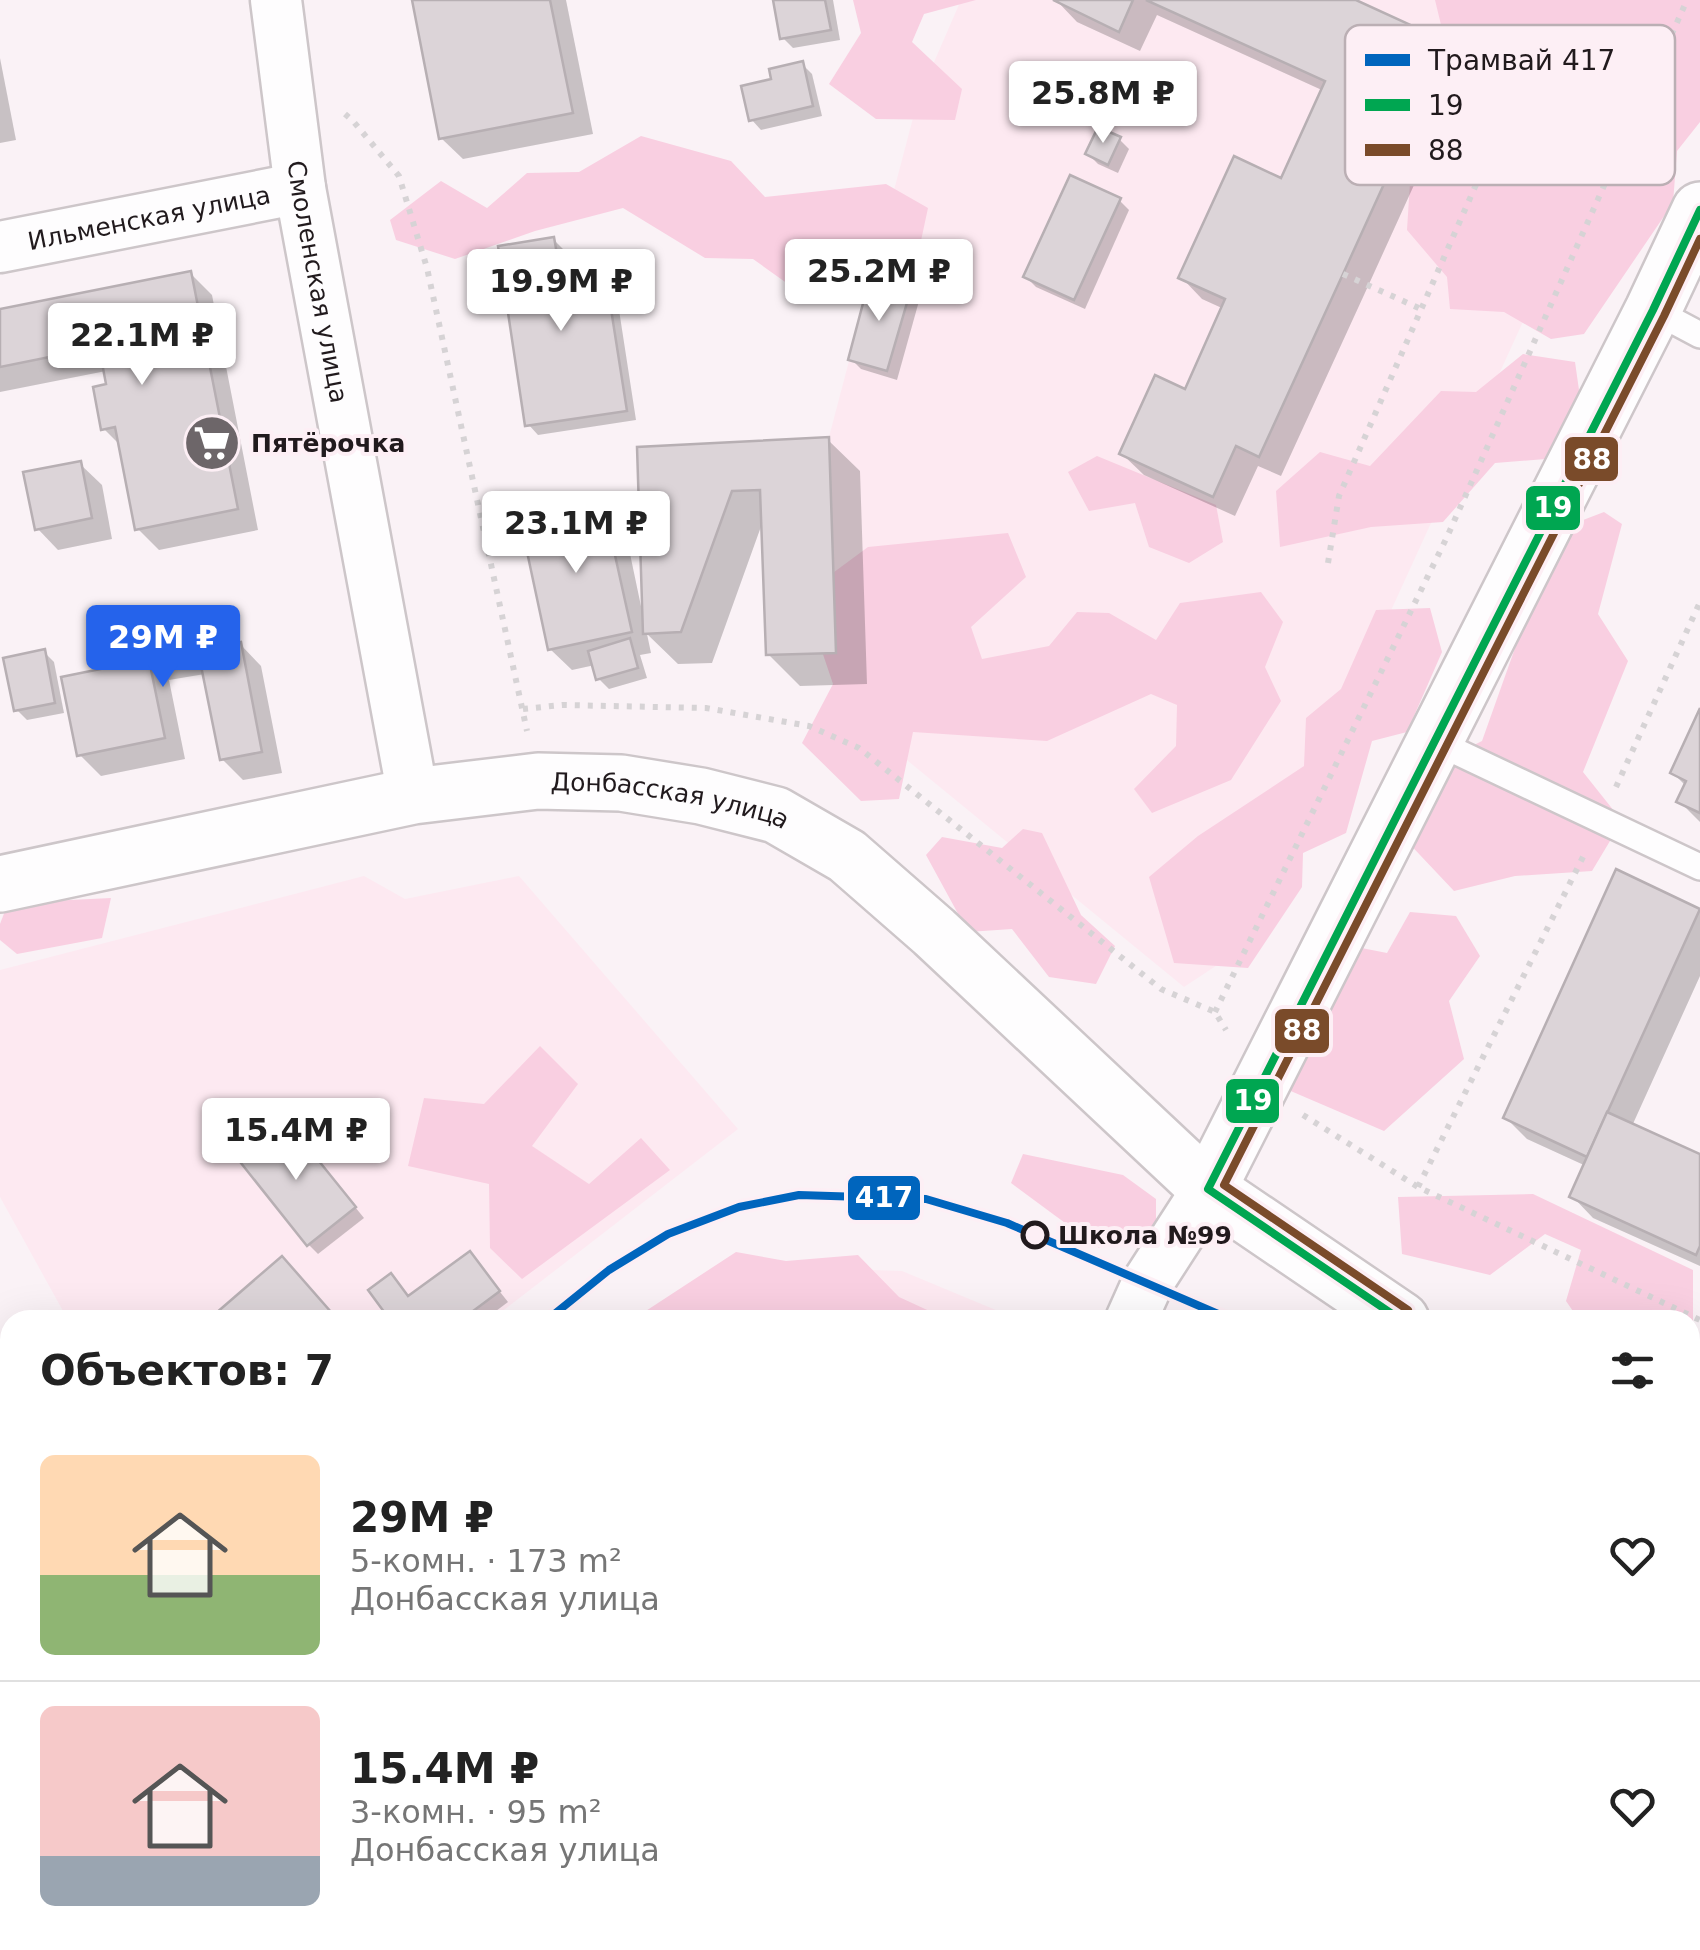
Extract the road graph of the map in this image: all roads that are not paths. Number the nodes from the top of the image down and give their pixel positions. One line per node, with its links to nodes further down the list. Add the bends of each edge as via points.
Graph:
1 (276, 0): 2 (street, Смоленская улица)
2 (300, 188): 4 (street, Ильменская улица); 7 (street, Смоленская улица)
3 (1700, 210): 5 (street)
4 (0, 247)
5 (1677, 322): 6 (street)
6 (1434, 741): 8 (lane); 10 (street)
7 (413, 796): 9 (street, Донбасская улица); 10 (street, Донбасская улица, via 538,780 621,783 776,815 847,856)
8 (1700, 867)
9 (0, 884)
10 (1208, 1189): 11 (street); 12 (street, Донбасская улица)
11 (1135, 1310)
12 (1386, 1310)

